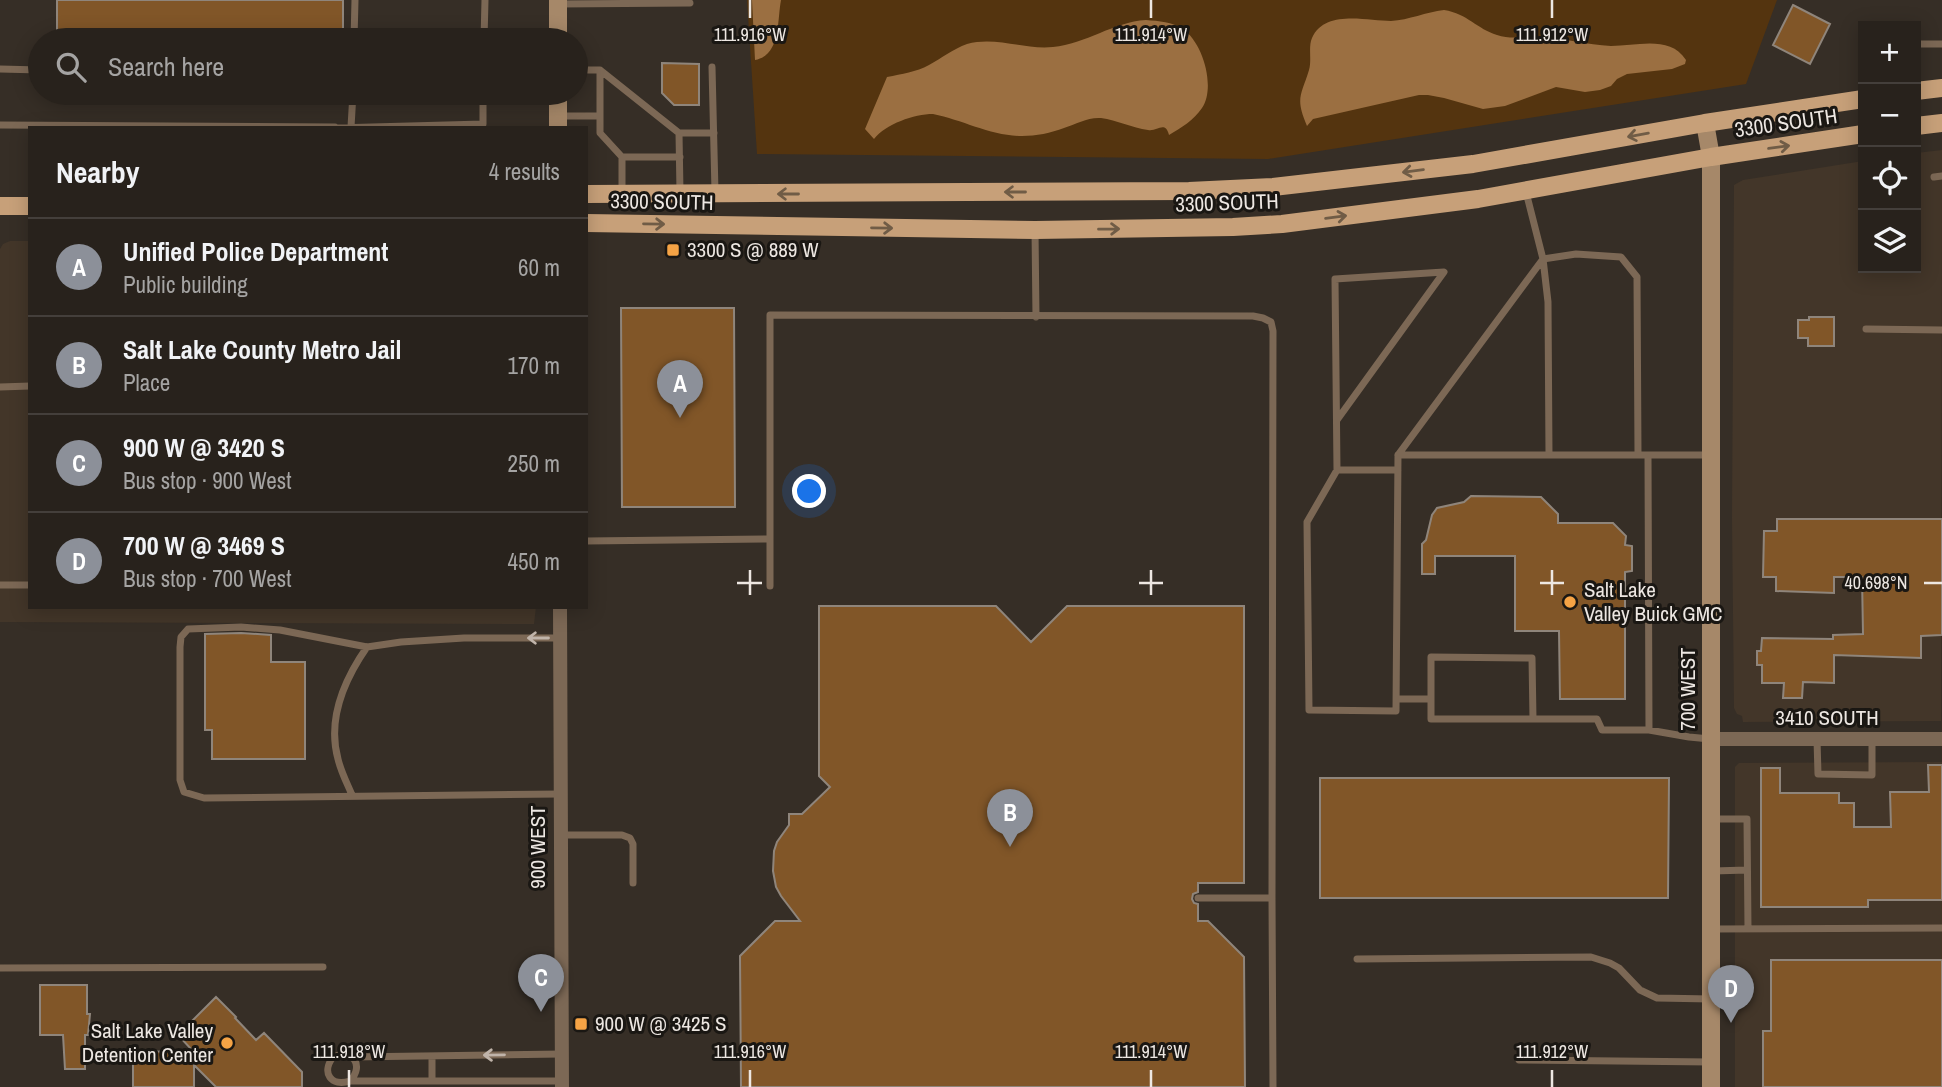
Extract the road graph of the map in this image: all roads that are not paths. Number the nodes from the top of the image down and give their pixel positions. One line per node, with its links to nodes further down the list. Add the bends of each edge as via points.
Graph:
1 (355, 0): 5 (lane)
2 (485, 0): 6 (lane)
3 (558, 2): 4 (lane); 7 (street)
4 (690, 3)
5 (354, 28)
6 (484, 28)
7 (558, 28)
8 (1921, 44): 9 (lane)
9 (1942, 44)
10 (712, 67): 30 (lane)
11 (0, 69): 12 (lane)
12 (28, 70)
13 (588, 70): 14 (lane)
14 (600, 70): 20 (lane); 29 (lane)
15 (1942, 88): 16 (main road)
16 (1921, 91)
17 (1858, 100): 23 (main road, 3300 SOUTH)
18 (352, 105): 26 (lane)
19 (483, 105): 27 (lane, via 483,124)
20 (600, 116): 21 (lane); 32 (lane, via 600,133)
21 (558, 122)
22 (1942, 122): 28 (main road)
23 (1705, 123): 34 (street, 700 WEST); 39 (main road, 3300 SOUTH, one-way to 39, via 1474,164 1273,187)
24 (0, 125): 25 (lane)
25 (168, 126)
26 (351, 126)
27 (395, 126)
28 (1921, 126)
29 (679, 133): 30 (lane); 33 (lane)
30 (714, 133): 39 (lane)
31 (1858, 135): 34 (main road, 3300 SOUTH, one-way to 31)
32 (622, 157): 33 (lane); 37 (lane)
33 (680, 157): 38 (lane)
34 (1711, 157): 35 (main road, 3300 SOUTH); 55 (street, 700 WEST)
35 (1525, 192): 43 (main road, 3300 SOUTH, one-way to 35, via 1282,224); 44 (lane)
36 (588, 194): 37 (main road, 3300 SOUTH)
37 (622, 194): 38 (main road, 3300 SOUTH)
38 (680, 194): 39 (main road, 3300 SOUTH)
39 (715, 194)
40 (0, 206): 41 (main road)
41 (28, 206)
42 (588, 223): 43 (main road, 3300 SOUTH, one-way to 43)
43 (1035, 230): 45 (lane)
44 (1543, 259): 51 (lane); 52 (lane, via 1548,302); 53 (lane, via 1576,254 1621,257 1637,277)
45 (1036, 317): 58 (lane, via 770,315); 82 (lane, via 1253,316 1271,322)
46 (1866, 329): 47 (lane)
47 (1942, 330)
48 (28, 386): 49 (lane)
49 (0, 387)
50 (1337, 420): 50 (lane, via 1335,279 1444,272 1436,282); 56 (lane)
51 (1398, 454): 52 (lane); 57 (lane)
52 (1549, 455): 53 (lane)
53 (1638, 455): 54 (lane)
54 (1648, 455): 55 (lane); 69 (lane)
55 (1712, 455): 70 (street, 700 WEST)
56 (1337, 470): 57 (lane); 66 (lane, via 1307,522 1309,710 1396,711)
57 (1398, 470): 66 (lane)
58 (770, 539): 59 (lane); 62 (lane)
59 (588, 541)
60 (0, 585): 61 (lane)
61 (28, 585)
62 (770, 586)
63 (560, 609): 64 (street, 900 WEST)
64 (560, 638): 65 (lane, one-way to 65); 74 (street, 900 WEST)
65 (367, 647): 75 (lane, via 336,714 338,759); 75 (lane, via 241,626 188,629 181,637 180,780 184,792 204,798)
66 (1396, 699): 67 (lane)
67 (1431, 699): 68 (lane, via 1431,719); 68 (lane, via 1431,657 1532,658)
68 (1533, 719): 69 (lane, via 1597,719 1602,730)
69 (1649, 730): 70 (lane)
70 (1711, 739): 73 (street, 3410 SOUTH); 76 (street, 700 WEST)
71 (1872, 739): 72 (street, 3410 SOUTH); 73 (street, 3410 SOUTH); 73 (lane, via 1872,775 1818,774)
72 (1942, 739)
73 (1817, 740)
74 (561, 794): 75 (lane); 77 (street, 900 WEST)
75 (352, 795)
76 (1711, 819): 78 (lane, via 1747,819); 79 (street, 700 WEST)
77 (561, 835): 80 (lane, via 630,838); 90 (street, 900 WEST)
78 (1747, 870): 79 (lane); 85 (lane)
79 (1711, 871): 84 (street, 700 WEST)
80 (634, 883)
81 (1198, 898): 82 (lane)
82 (1272, 898): 99 (lane)
83 (1942, 928): 85 (lane)
84 (1712, 929): 85 (lane); 89 (street, 700 WEST)
85 (1748, 929)
86 (1356, 959): 89 (lane, via 1591,957 1610,962 1640,990 1657,998)
87 (323, 967): 88 (lane)
88 (0, 968)
89 (1712, 999): 94 (street, 700 WEST)
90 (562, 1054): 92 (lane, one-way to 92); 98 (street, 900 WEST)
91 (351, 1056): 92 (lane); 95 (lane, via 357,1069); 95 (lane, via 337,1054 327,1066 336,1082)
92 (432, 1056): 96 (lane)
93 (1518, 1060): 94 (lane)
94 (1712, 1062): 100 (street, 700 WEST)
95 (350, 1081): 97 (lane)
96 (432, 1081): 97 (lane); 98 (lane)
97 (375, 1084)
98 (562, 1084)
99 (1273, 1087)
100 (1711, 1087)

